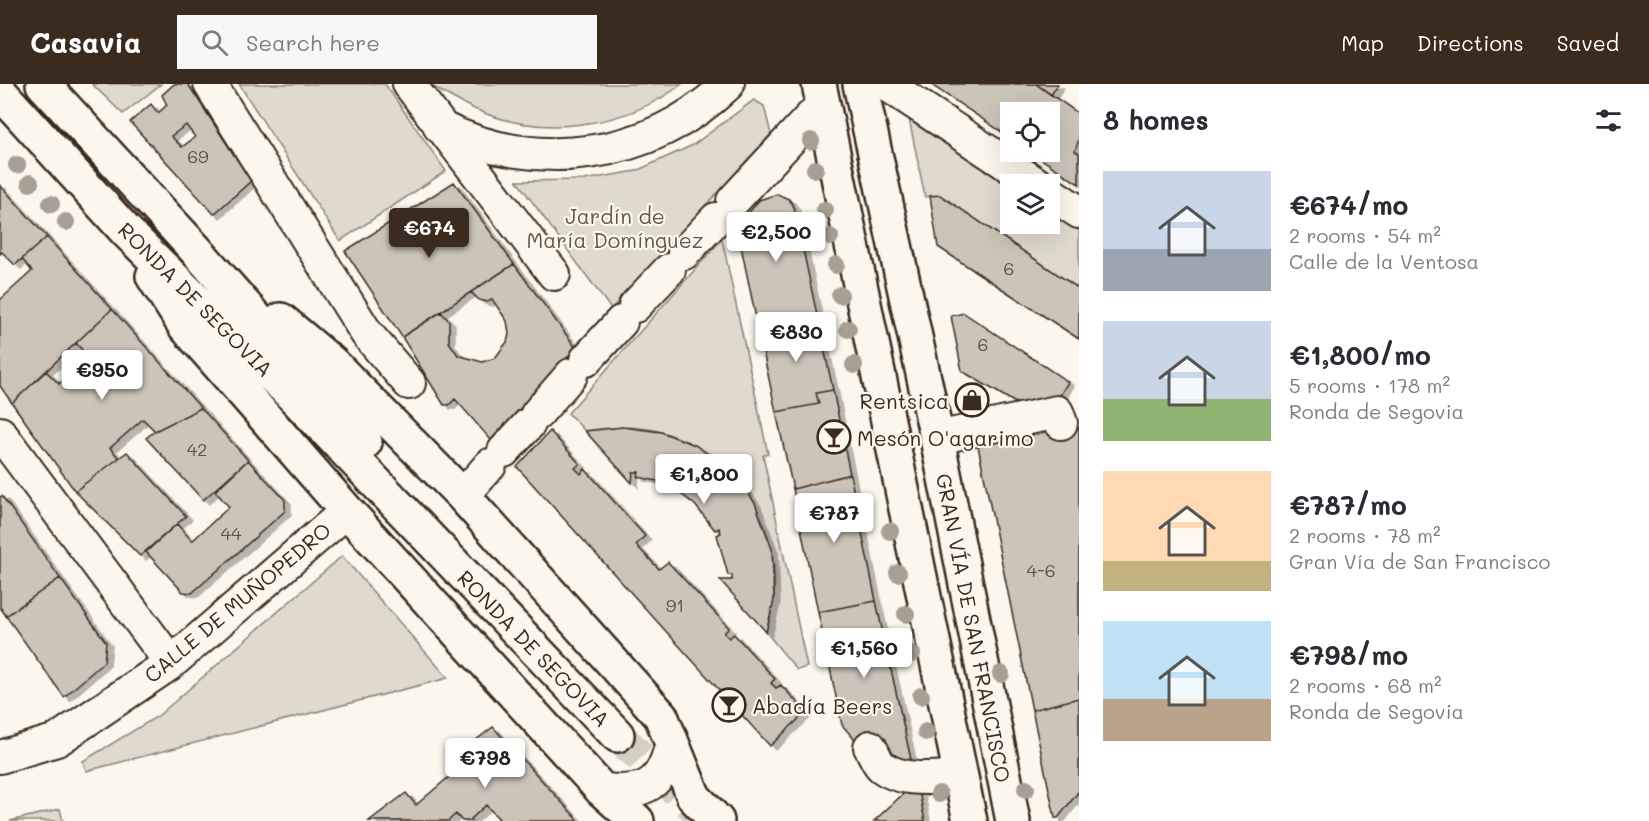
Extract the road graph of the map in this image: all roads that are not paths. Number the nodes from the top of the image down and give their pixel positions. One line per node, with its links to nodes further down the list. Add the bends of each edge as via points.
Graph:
1 (43, 84): 14 (main road, RONDA DE SEGOVIA)
2 (210, 84): 16 (street, via 367,334)
3 (409, 84): 9 (street)
4 (728, 84): 9 (street, via 716,96 646,139 602,152 558,156 518,153)
5 (860, 84): 19 (main road, GRAN VÍA DE SAN FRANCISCO)
6 (886, 84): 10 (street)
7 (0, 92): 13 (main road, RONDA DE SEGOVIA)
8 (821, 94): 20 (street, via 725,210); 26 (main road, GRAN VÍA DE SAN FRANCISCO)
9 (440, 127): 15 (street)
10 (1022, 174)
11 (1060, 200): 12 (street)
12 (1079, 212)
13 (126, 231): 14 (main road, RONDA DE SEGOVIA, via 298,402 617,735); 21 (main road, via 185,326)
14 (196, 250): 20 (main road, via 333,363)
15 (554, 274)
16 (409, 383)
17 (1060, 423): 19 (street, via 1057,411)
18 (0, 433): 22 (street)
19 (937, 438): 31 (main road, GRAN VÍA DE SAN FRANCISCO)
20 (463, 496): 23 (main road, via 661,716)
21 (347, 511): 22 (street, CALLE DE MUÑOPEDRO); 27 (main road)
22 (171, 663): 25 (street, CALLE DE MUÑOPEDRO, via 57,740)
23 (672, 742): 27 (street, via 668,761 654,782 632,792); 29 (main road, via 694,796)
24 (870, 747): 26 (street, via 881,766 896,773 909,777)
25 (0, 757)
26 (961, 777): 30 (main road, GRAN VÍA DE SAN FRANCISCO)
27 (602, 790): 28 (main road)
28 (637, 821)
29 (717, 821)
30 (970, 821)
31 (1013, 821)

